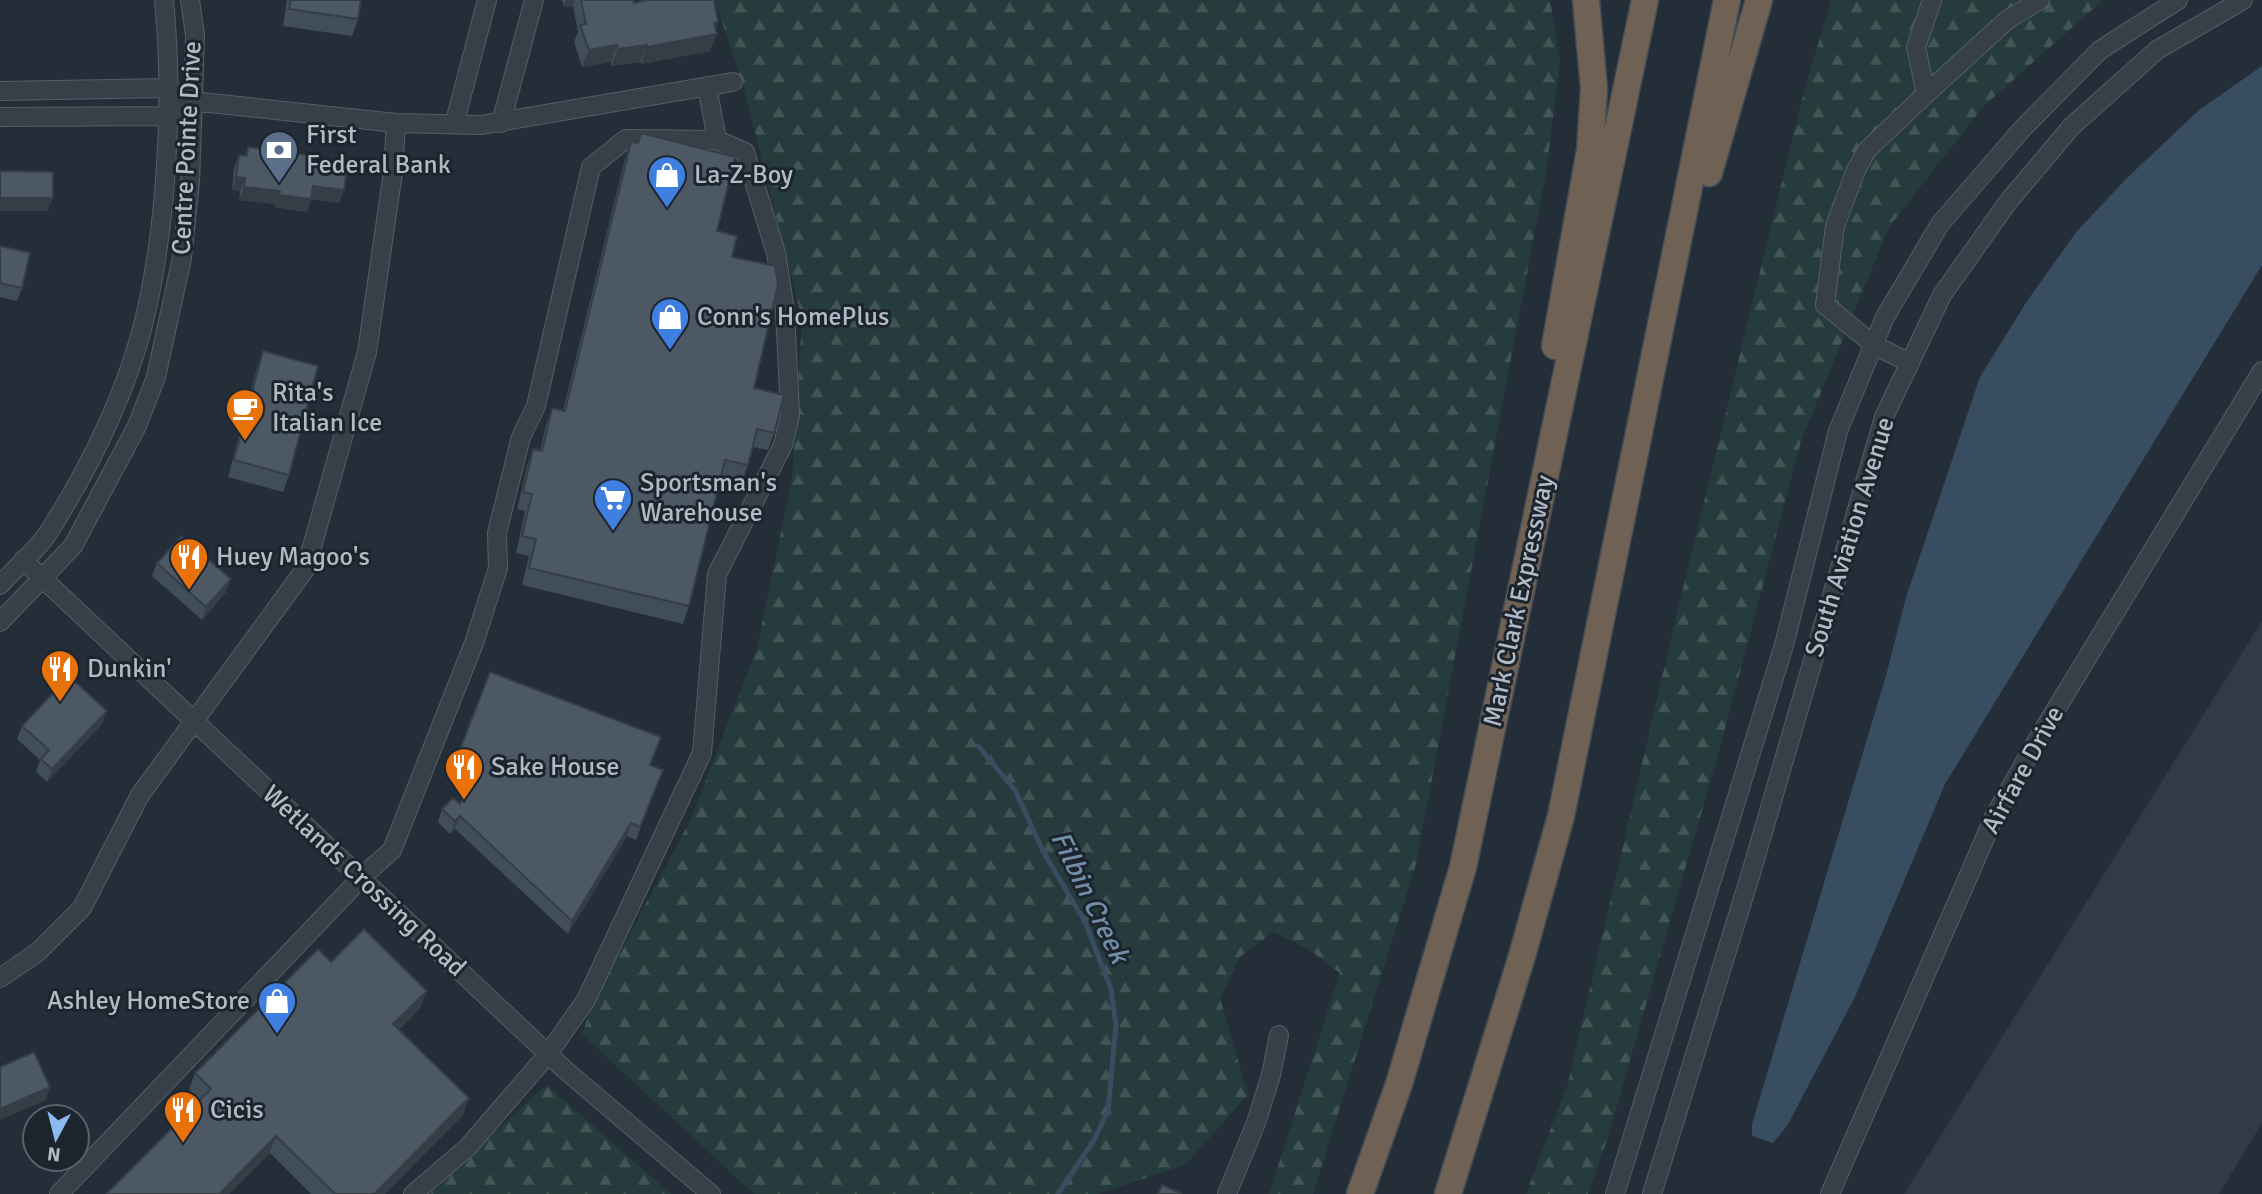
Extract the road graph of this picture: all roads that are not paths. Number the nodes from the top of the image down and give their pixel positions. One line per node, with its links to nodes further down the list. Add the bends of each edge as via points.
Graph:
1 (164, 0): 15 (street, Centre Pointe Drive)
2 (190, 0): 18 (street, Centre Pointe Drive, via 195,34)
3 (487, 0): 23 (street)
4 (534, 0): 21 (street)
5 (1586, 0): 34 (highway, via 1594,89 1590,150)
6 (1645, 0): 34 (highway, Mark Clark Expressway)
7 (1727, 0): 28 (highway)
8 (1759, 0): 28 (highway, via 1701,198)
9 (1932, 0): 17 (street, via 1916,47)
10 (2040, 0): 17 (street, via 2007,20)
11 (2178, 0): 25 (street, South Aviation Avenue, via 2100,50 2024,127 1940,224 1885,317)
12 (2243, 0): 26 (street, South Aviation Avenue, via 2157,50 2071,127 2008,202 1942,295)
13 (733, 82): 14 (street)
14 (707, 86): 21 (street); 24 (street)
15 (166, 88): 16 (street); 18 (street); 20 (street, Centre Pointe Drive)
16 (0, 91)
17 (1926, 94): 25 (street, via 1867,150 1835,226 1825,305)
18 (192, 101): 20 (street); 22 (street); 30 (street, Centre Pointe Drive, via 182,258 156,377 136,426 73,546)
19 (0, 117): 20 (street)
20 (167, 117): 29 (street, Centre Pointe Drive, via 156,253 141,332 104,432 49,532)
21 (501, 122): 23 (street)
22 (396, 123): 23 (street); 33 (street, via 367,352 306,568)
23 (454, 125)
24 (717, 140): 35 (street, via 626,139 591,167 536,406 521,437 497,533 498,568 474,643 392,850); 38 (street, via 745,152 776,253 785,310 790,415 765,484 718,574 702,753 586,1000)
25 (1874, 345): 26 (street); 45 (street, South Aviation Avenue, via 1839,431 1784,645)
26 (1910, 363): 46 (street, South Aviation Avenue, via 1884,417)
27 (2262, 371): 47 (street, Airfare Drive, via 1995,814)
28 (1625, 507): 44 (highway, via 1561,816)
29 (23, 560): 30 (street, Wetlands Crossing Road); 31 (street, Centre Pointe Drive)
30 (42, 578): 32 (street, Centre Pointe Drive); 33 (street, Wetlands Crossing Road)
31 (0, 585)
32 (0, 622)
33 (195, 722): 35 (street, Wetlands Crossing Road); 36 (street, via 140,795 82,908 38,952)
34 (1479, 793): 43 (highway, Mark Clark Expressway, via 1433,971)
35 (361, 878): 38 (street, Wetlands Crossing Road); 39 (street)
36 (0, 978)
37 (1279, 1035): 42 (street, via 1256,1123)
38 (548, 1054): 40 (street, via 468,1147); 41 (street, Wetlands Crossing Road)
39 (59, 1194)
40 (413, 1194)
41 (711, 1194)
42 (1227, 1194)
43 (1360, 1194)
44 (1448, 1194)
45 (1615, 1194)
46 (1652, 1194)
47 (1830, 1194)

